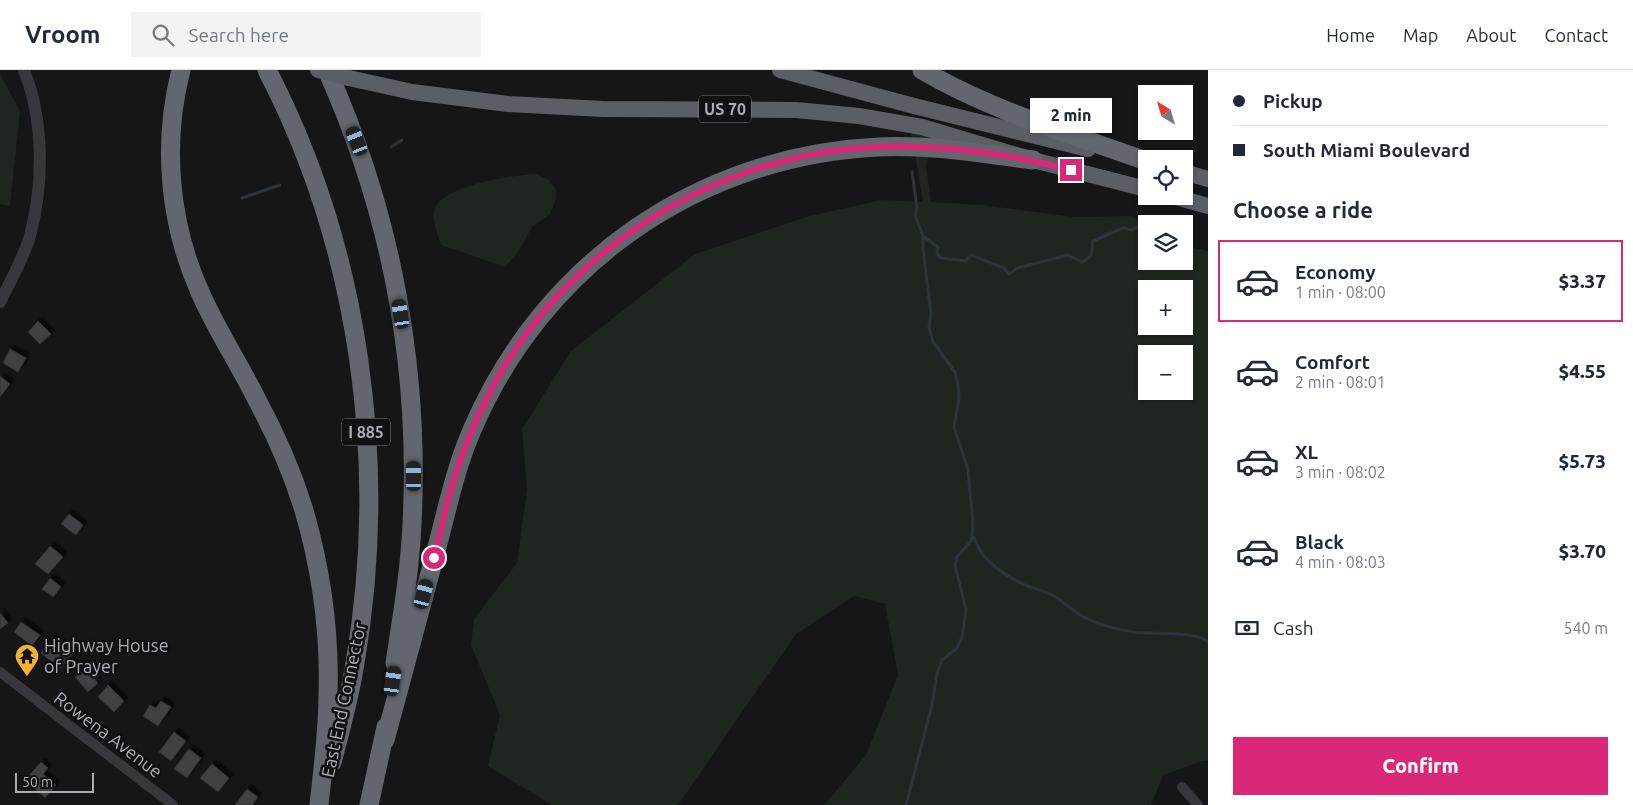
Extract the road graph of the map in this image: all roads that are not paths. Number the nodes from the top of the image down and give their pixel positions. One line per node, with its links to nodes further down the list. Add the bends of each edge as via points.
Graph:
1 (24, 70): 16 (street, via 37,119 38,192 29,237)
2 (181, 70): 21 (highway, via 170,151 173,199 181,238 203,298 256,396 286,462 305,514 319,576 329,672)
3 (267, 70): 21 (highway, East End Connector / I 885, via 306,159 335,247 355,337 366,430 369,523 362,616 348,698)
4 (318, 70): 9 (highway, US 70, bridge, via 412,92 508,104 603,109 796,110 859,116 922,127)
5 (327, 70): 18 (highway, I 885, via 357,141 385,234 396,282 410,378 414,467 412,525)
6 (780, 70): 10 (highway)
7 (922, 70): 8 (highway, via 986,103)
8 (1138, 159)
9 (1033, 160): 13 (highway, US 70); 18 (highway, via 897,147 834,151 787,160 697,192 634,229 596,258 561,291 531,328 496,381 471,432 448,500)
10 (1138, 160)
11 (1193, 175): 12 (highway)
12 (1208, 179)
13 (1138, 187)
14 (1193, 202): 15 (highway)
15 (1208, 206)
16 (0, 302)
17 (0, 672): 20 (street, Rowena Avenue)
18 (385, 740): 22 (highway, I 885)
19 (1182, 787): 23 (street)
20 (173, 805)
21 (321, 805)
22 (369, 805)
23 (1198, 805)

